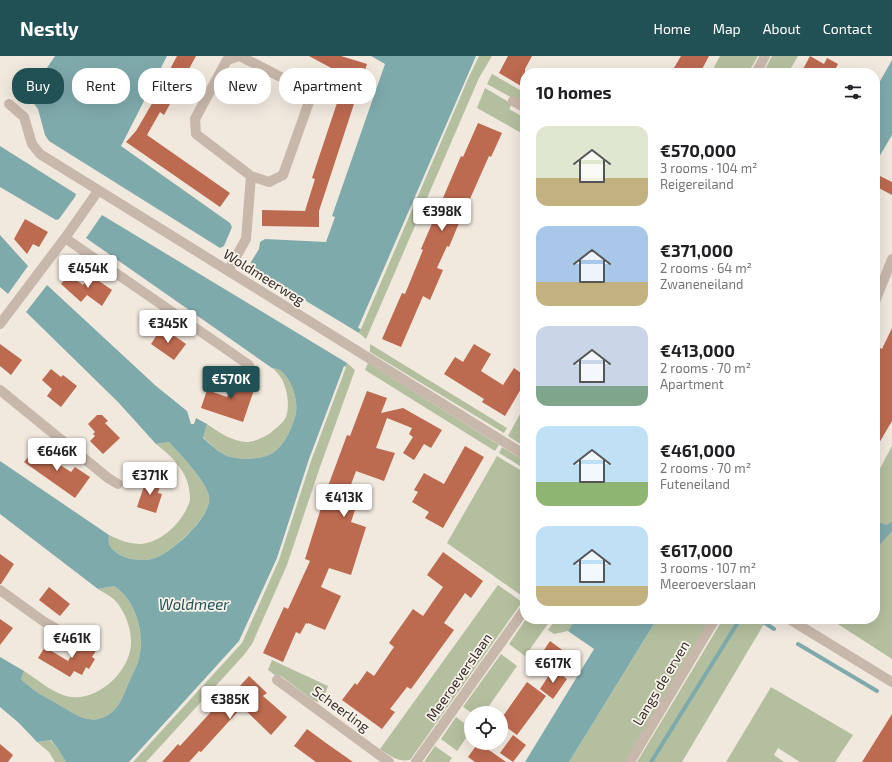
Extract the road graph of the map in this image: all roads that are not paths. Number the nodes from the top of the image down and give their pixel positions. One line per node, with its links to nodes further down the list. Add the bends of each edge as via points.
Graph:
1 (239, 56): 7 (street, via 227,60 195,119 196,134); 7 (street, via 302,88 309,102 283,175 269,182)
2 (765, 56): 3 (street)
3 (759, 68)
4 (513, 101): 6 (street)
5 (9, 104): 8 (street, Woldmeerweg, via 24,116 32,144 40,154)
6 (520, 105)
7 (252, 176): 11 (street, via 246,239)
8 (98, 191): 9 (street); 11 (street, Woldmeerweg)
9 (65, 238): 13 (street); 14 (street)
10 (892, 259): 12 (street)
11 (228, 271): 16 (street, Woldmeerweg)
12 (880, 289)
13 (0, 324)
14 (249, 365)
15 (1, 394): 17 (street)
16 (520, 452)
17 (118, 484)
18 (0, 590): 22 (street, via 43,621)
19 (520, 616): 26 (street, Meeroeverslaan)
20 (712, 624): 27 (street, Langs de erven)
21 (797, 624): 24 (street)
22 (71, 637)
23 (277, 680): 25 (street, Scheerling)
24 (892, 682)
25 (389, 762)
26 (416, 762)
27 (630, 762)

